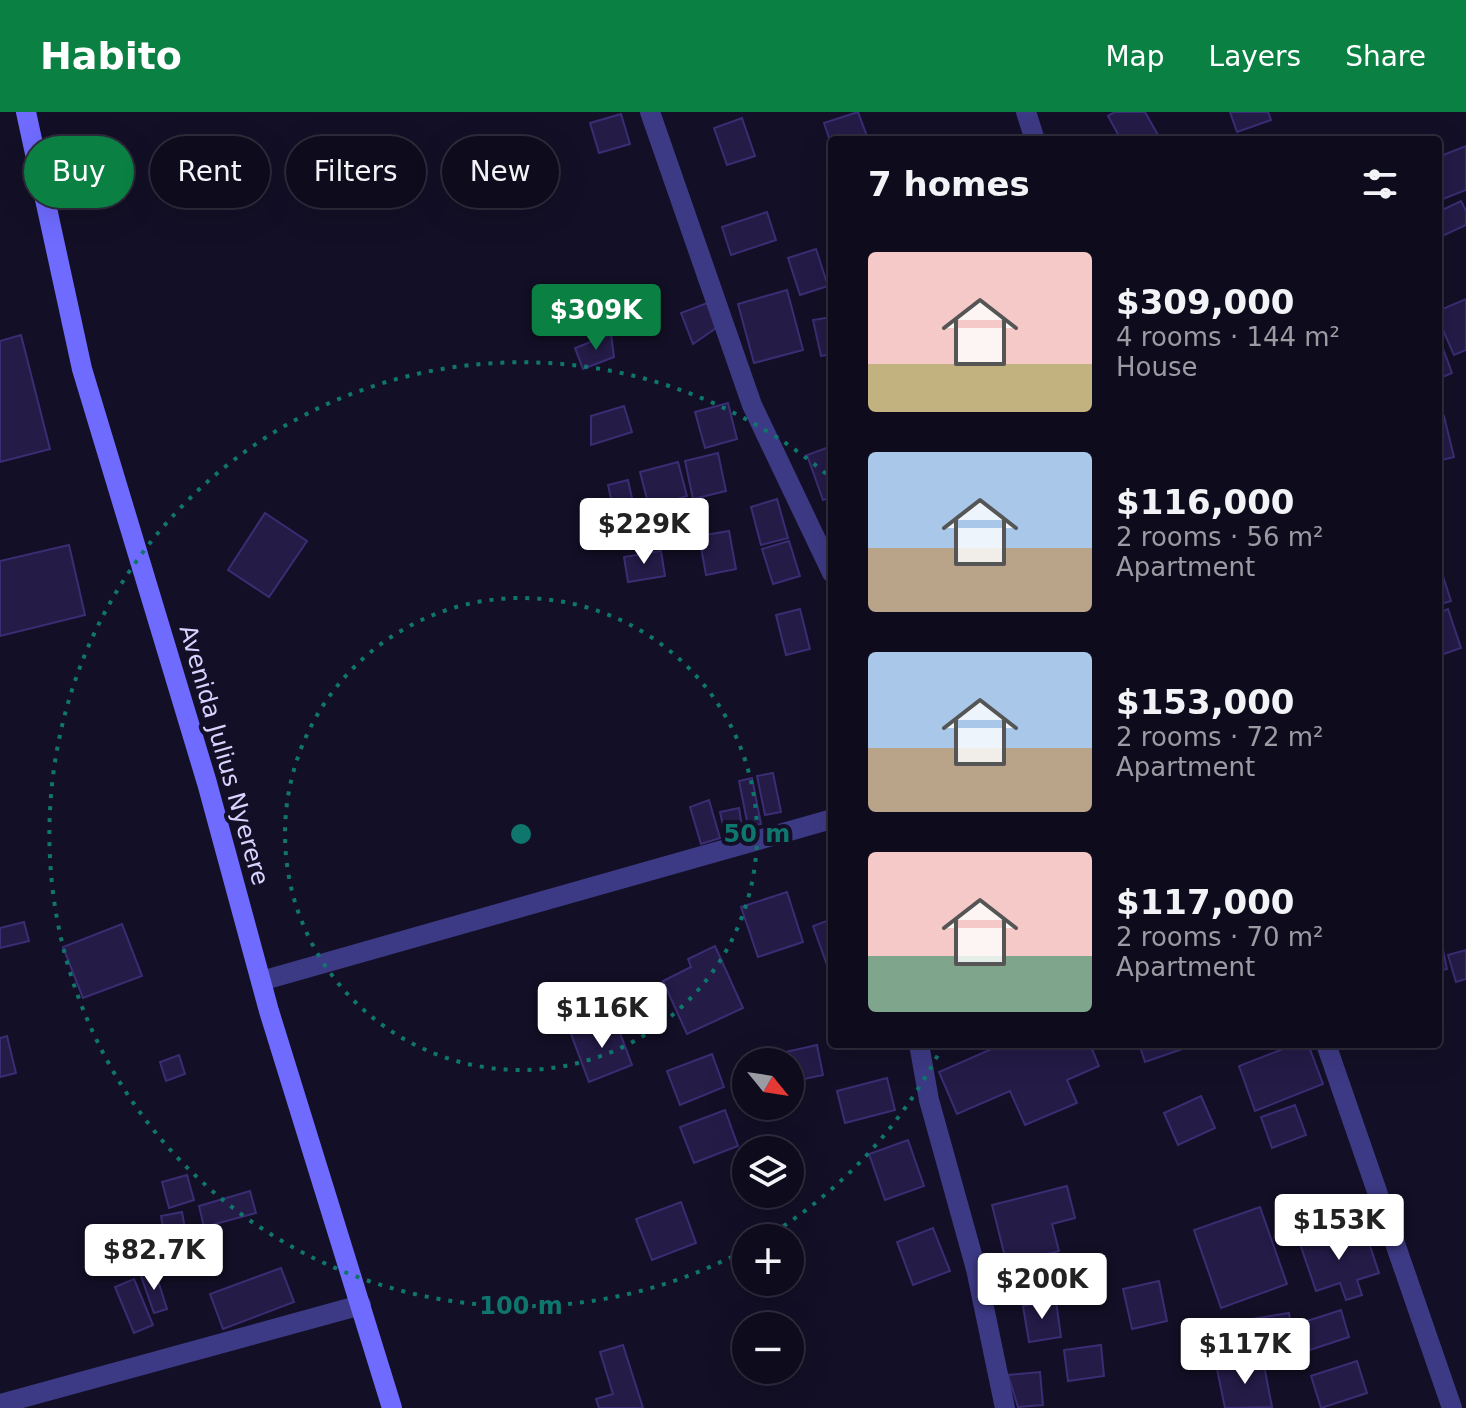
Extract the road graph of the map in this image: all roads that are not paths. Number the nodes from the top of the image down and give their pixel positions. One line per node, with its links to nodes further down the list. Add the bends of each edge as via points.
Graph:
1 (26, 112): 7 (street, Avenida Julius Nyerere, via 82,369)
2 (650, 112): 5 (street, via 752,405)
3 (1026, 112): 4 (street)
4 (1034, 136)
5 (828, 565)
6 (828, 820): 7 (street)
7 (261, 981): 10 (street, Avenida Julius Nyerere)
8 (920, 1048): 13 (street)
9 (1327, 1048): 14 (street)
10 (361, 1305): 11 (street); 12 (street, Avenida Julius Nyerere)
11 (0, 1404)
12 (392, 1408)
13 (1005, 1408)
14 (1452, 1408)

